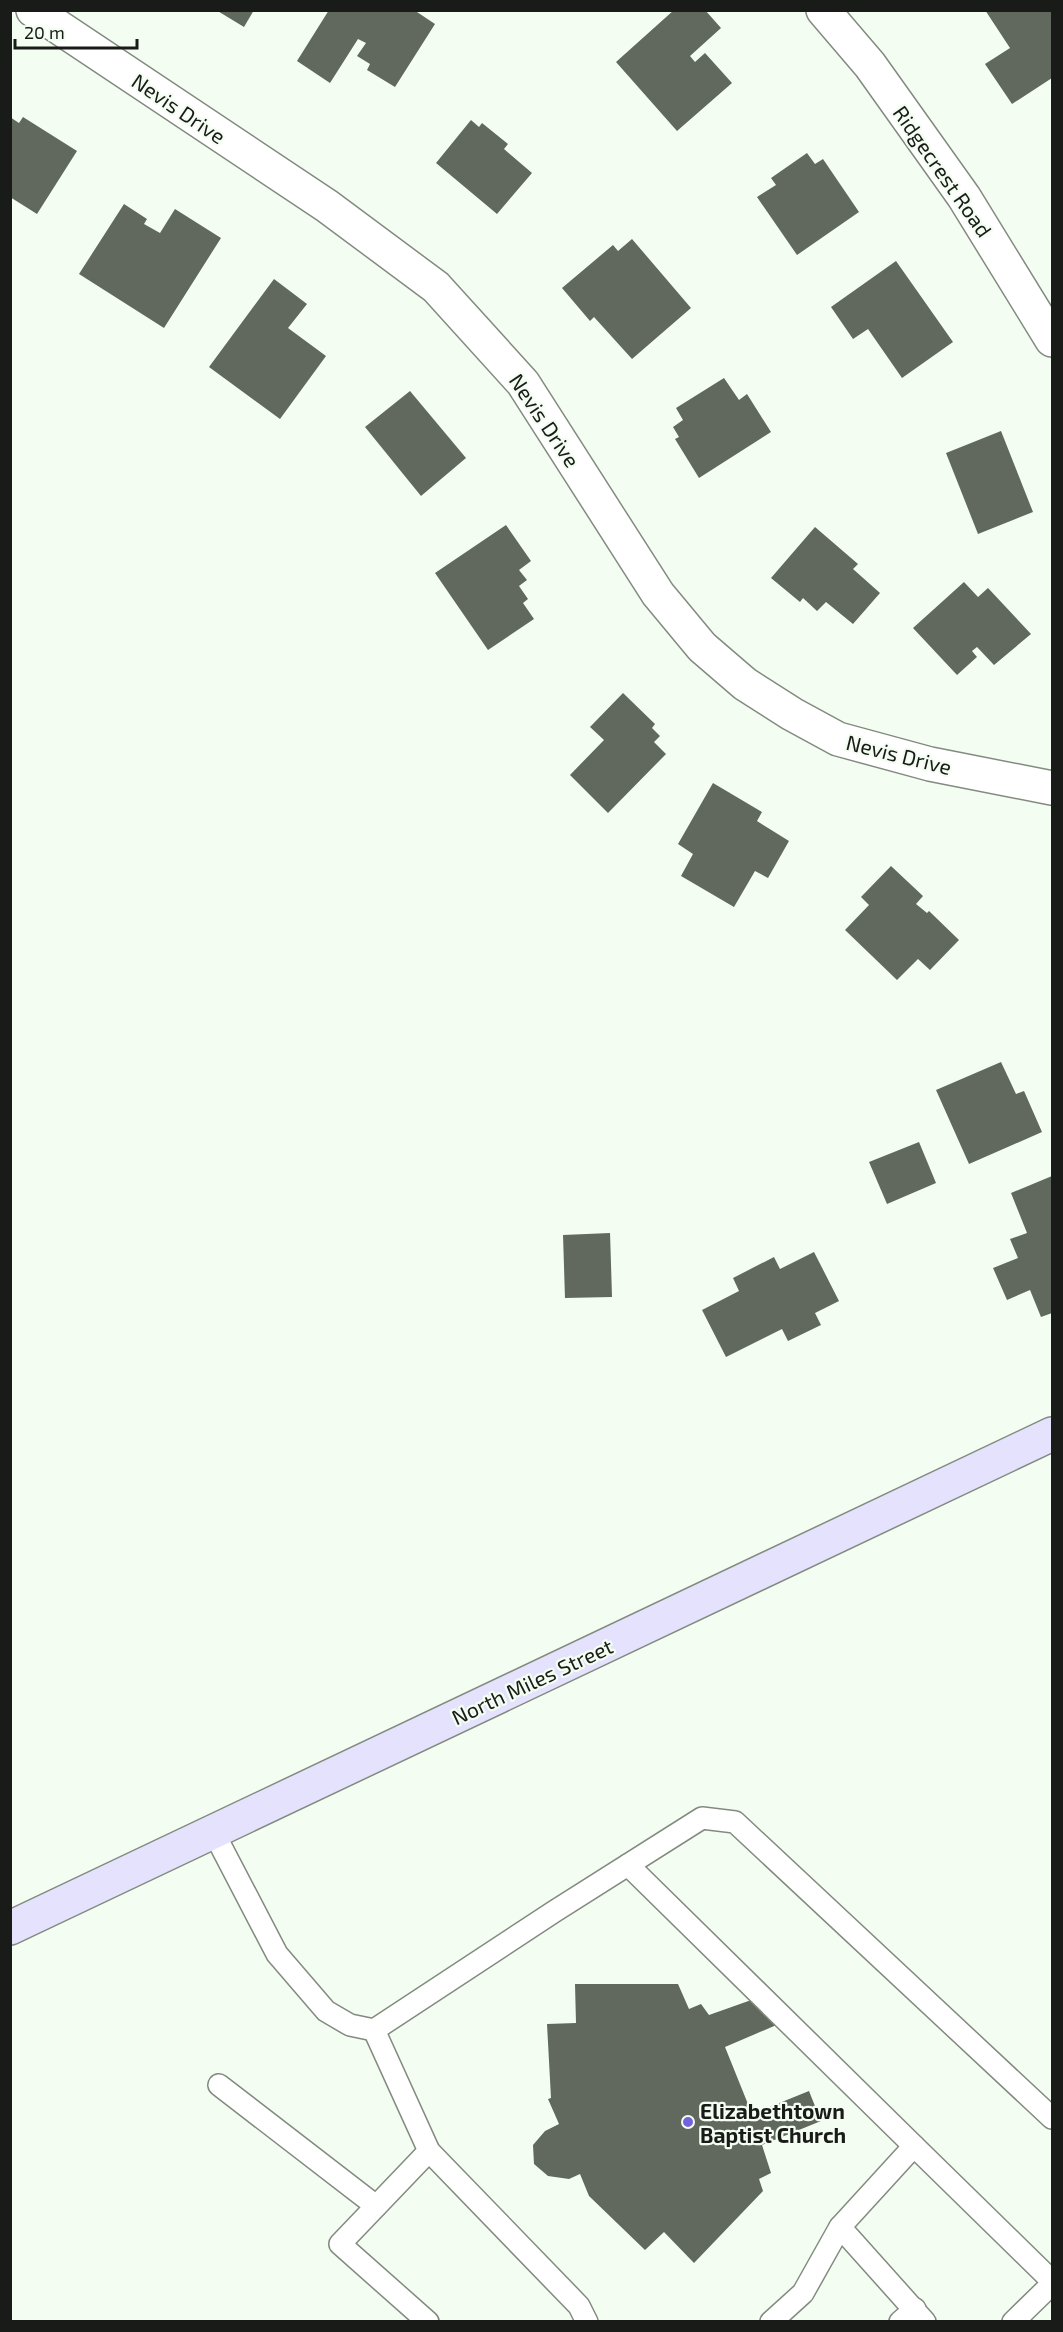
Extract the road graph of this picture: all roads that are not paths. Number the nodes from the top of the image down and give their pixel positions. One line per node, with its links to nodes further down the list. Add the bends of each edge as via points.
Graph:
1 (33, 10): 4 (street, Nevis Drive, via 327,206 436,287 523,383 658,594 702,647 745,684 838,739 930,764)
2 (823, 10): 3 (street, Ridgecrest Road, via 870,65 964,196)
3 (1053, 340)
4 (1053, 788)
5 (1053, 1434): 6 (main road, North Miles Street)
6 (214, 1833): 8 (main road, North Miles Street); 9 (lane, via 277,1954 326,2011 350,2025)
7 (628, 1865): 9 (lane); 11 (lane, via 702,1818 735,1822); 12 (lane)
8 (10, 1928)
9 (374, 2030): 13 (lane)
10 (219, 2085): 14 (lane)
11 (1053, 2118)
12 (914, 2146): 15 (lane); 16 (lane)
13 (429, 2151): 14 (lane); 19 (lane, via 579,2306)
14 (376, 2206): 18 (lane, via 340,2244)
15 (840, 2227): 17 (lane); 20 (lane, via 803,2293)
16 (1053, 2283): 21 (lane)
17 (913, 2317)
18 (428, 2322)
19 (587, 2322)
20 (771, 2322)
21 (1013, 2322)

